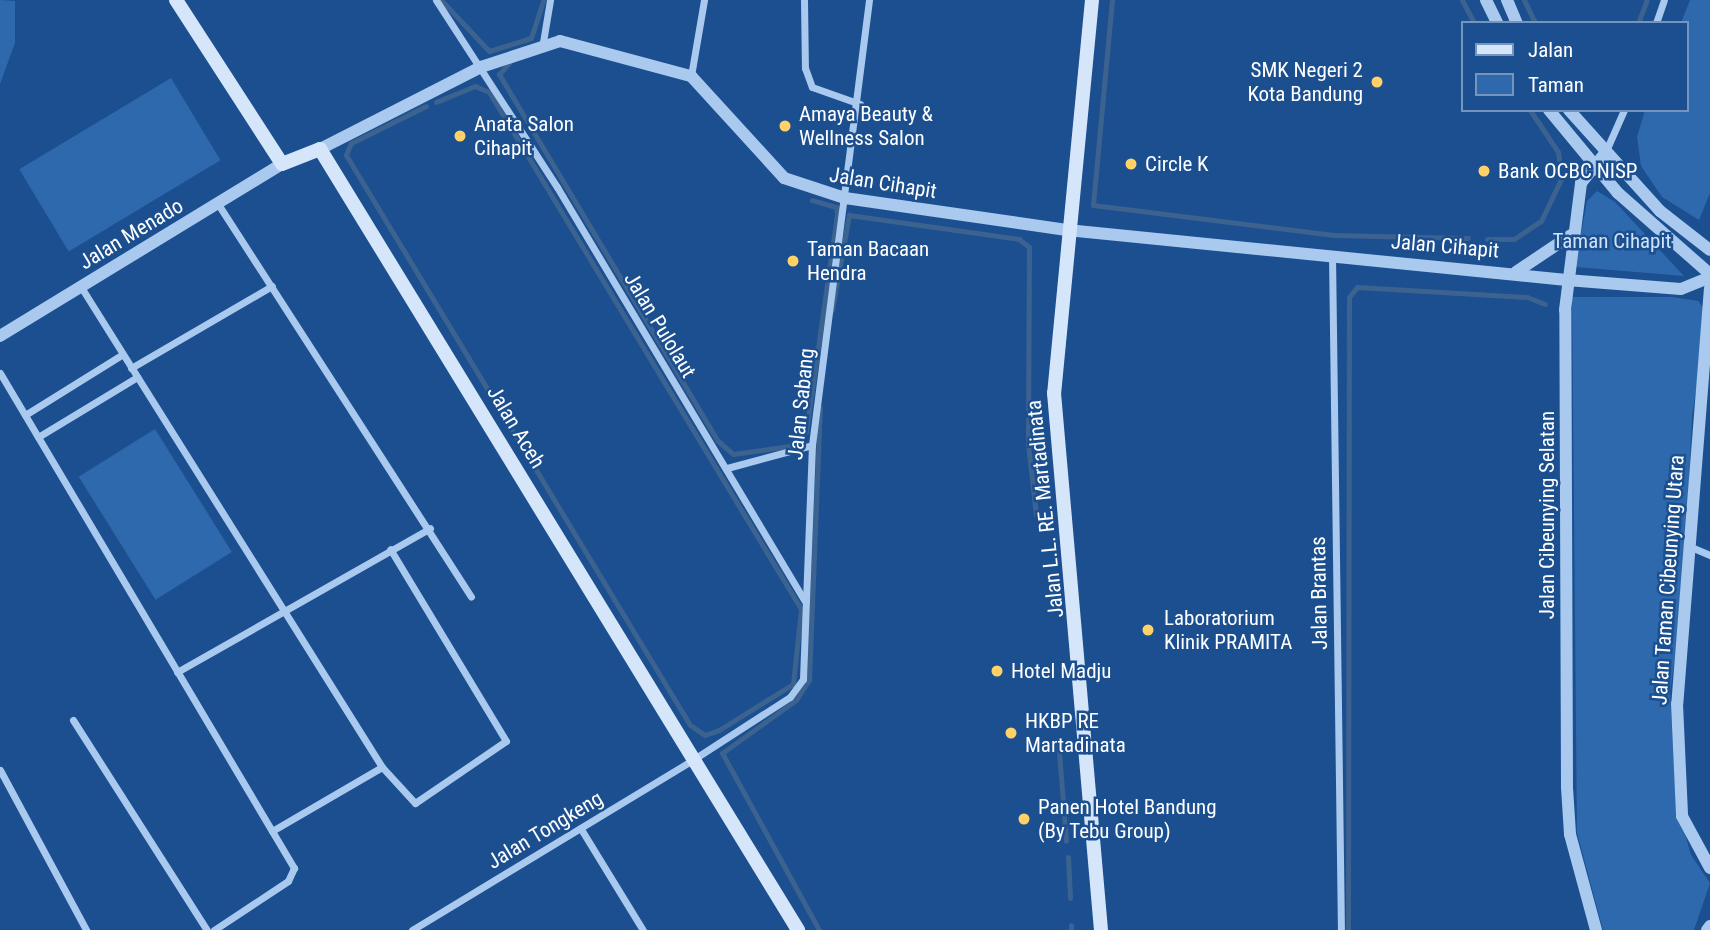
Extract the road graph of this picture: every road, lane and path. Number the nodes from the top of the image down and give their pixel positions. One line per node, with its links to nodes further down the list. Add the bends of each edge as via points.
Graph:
1 (176, 0): 23 (main road)
2 (436, 0): 15 (street, Jalan Pulolaut)
3 (550, 0): 14 (street)
4 (704, 0): 16 (street)
5 (804, 0): 17 (street, via 805,68 812,87)
6 (869, 0): 17 (street, Jalan Sabang)
7 (1092, 0): 27 (main road, Jalan L.L. RE. Martadinata)
8 (1486, 0): 11 (street)
9 (1507, 0): 12 (street)
10 (1664, 0): 13 (street)
11 (1496, 21)
12 (1516, 21)
13 (1657, 21)
14 (542, 42): 15 (street); 16 (street, via 580,43)
15 (481, 67): 21 (street); 46 (street, Jalan Pulolaut)
16 (691, 76): 25 (street, Jalan Cihapit, via 784,178)
17 (860, 104): 25 (street, Jalan Sabang)
18 (1551, 112): 24 (street)
19 (1571, 112): 22 (street)
20 (1623, 112): 22 (street, Jalan Cibeunying Selatan)
21 (320, 149): 23 (main road); 56 (main road, Jalan Aceh)
22 (1605, 153): 24 (street, Jalan Cibeunying Selatan); 29 (street, via 1660,211)
23 (282, 164): 26 (street, Jalan Menado)
24 (1592, 165): 28 (street, Jalan Cibeunying Selatan, via 1581,183); 32 (street)
25 (845, 198): 27 (street, Jalan Cihapit); 45 (street, Jalan Sabang)
26 (218, 204): 34 (street); 35 (street, Jalan Menado)
27 (1067, 230): 30 (street, Jalan Cihapit); 68 (main road, Jalan L.L. RE. Martadinata, via 1055,432 1081,651)
28 (1571, 235): 31 (street, Jalan Cihapit); 33 (street, Jalan Cibeunying Selatan)
29 (1710, 250)
30 (1332, 255): 31 (street, Jalan Cihapit); 69 (street, Jalan Brantas)
31 (1515, 272): 33 (street, Jalan Cihapit)
32 (1710, 276): 33 (street, Jalan Cihapit, via 1681,289)
33 (1567, 280): 70 (street, Jalan Cibeunying Selatan, via 1567,788 1570,834)
34 (272, 286): 40 (street); 47 (street)
35 (81, 287): 37 (street, Jalan Menado); 39 (street)
36 (1710, 288): 38 (street, Jalan Taman Cibeunying Utara)
37 (0, 337)
38 (1706, 337): 48 (street, Jalan Taman Cibeunying Utara)
39 (123, 354): 40 (street); 43 (street)
40 (131, 368): 42 (street)
41 (0, 373): 43 (street)
42 (137, 377): 44 (street); 53 (street)
43 (25, 415): 44 (street)
44 (38, 437): 54 (street)
45 (812, 445): 46 (street); 52 (street, Jalan Sabang)
46 (727, 468): 52 (street, Jalan Pulolaut)
47 (430, 528): 49 (street); 51 (street)
48 (1691, 547): 50 (street); 61 (street, Jalan Taman Cibeunying Utara, via 1677,762 1682,816)
49 (390, 549): 53 (street); 57 (street, via 506,741 415,803)
50 (1710, 555)
51 (471, 596)
52 (805, 602): 56 (street, Jalan Sabang, via 799,689)
53 (284, 611): 54 (street); 57 (street)
54 (177, 672): 60 (street)
55 (73, 720): 63 (street)
56 (694, 759): 59 (street, Jalan Tongkeng); 67 (main road, Jalan Aceh)
57 (382, 767): 60 (street)
58 (0, 770): 62 (street)
59 (581, 829): 65 (street, Jalan Tongkeng); 66 (street)
60 (272, 831): 64 (street, via 294,868 292,877)
61 (1710, 868)
62 (86, 930)
63 (207, 930)
64 (214, 930)
65 (412, 930)
66 (643, 930)
67 (798, 930)
68 (1101, 930)
69 (1341, 930)
70 (1596, 930)

